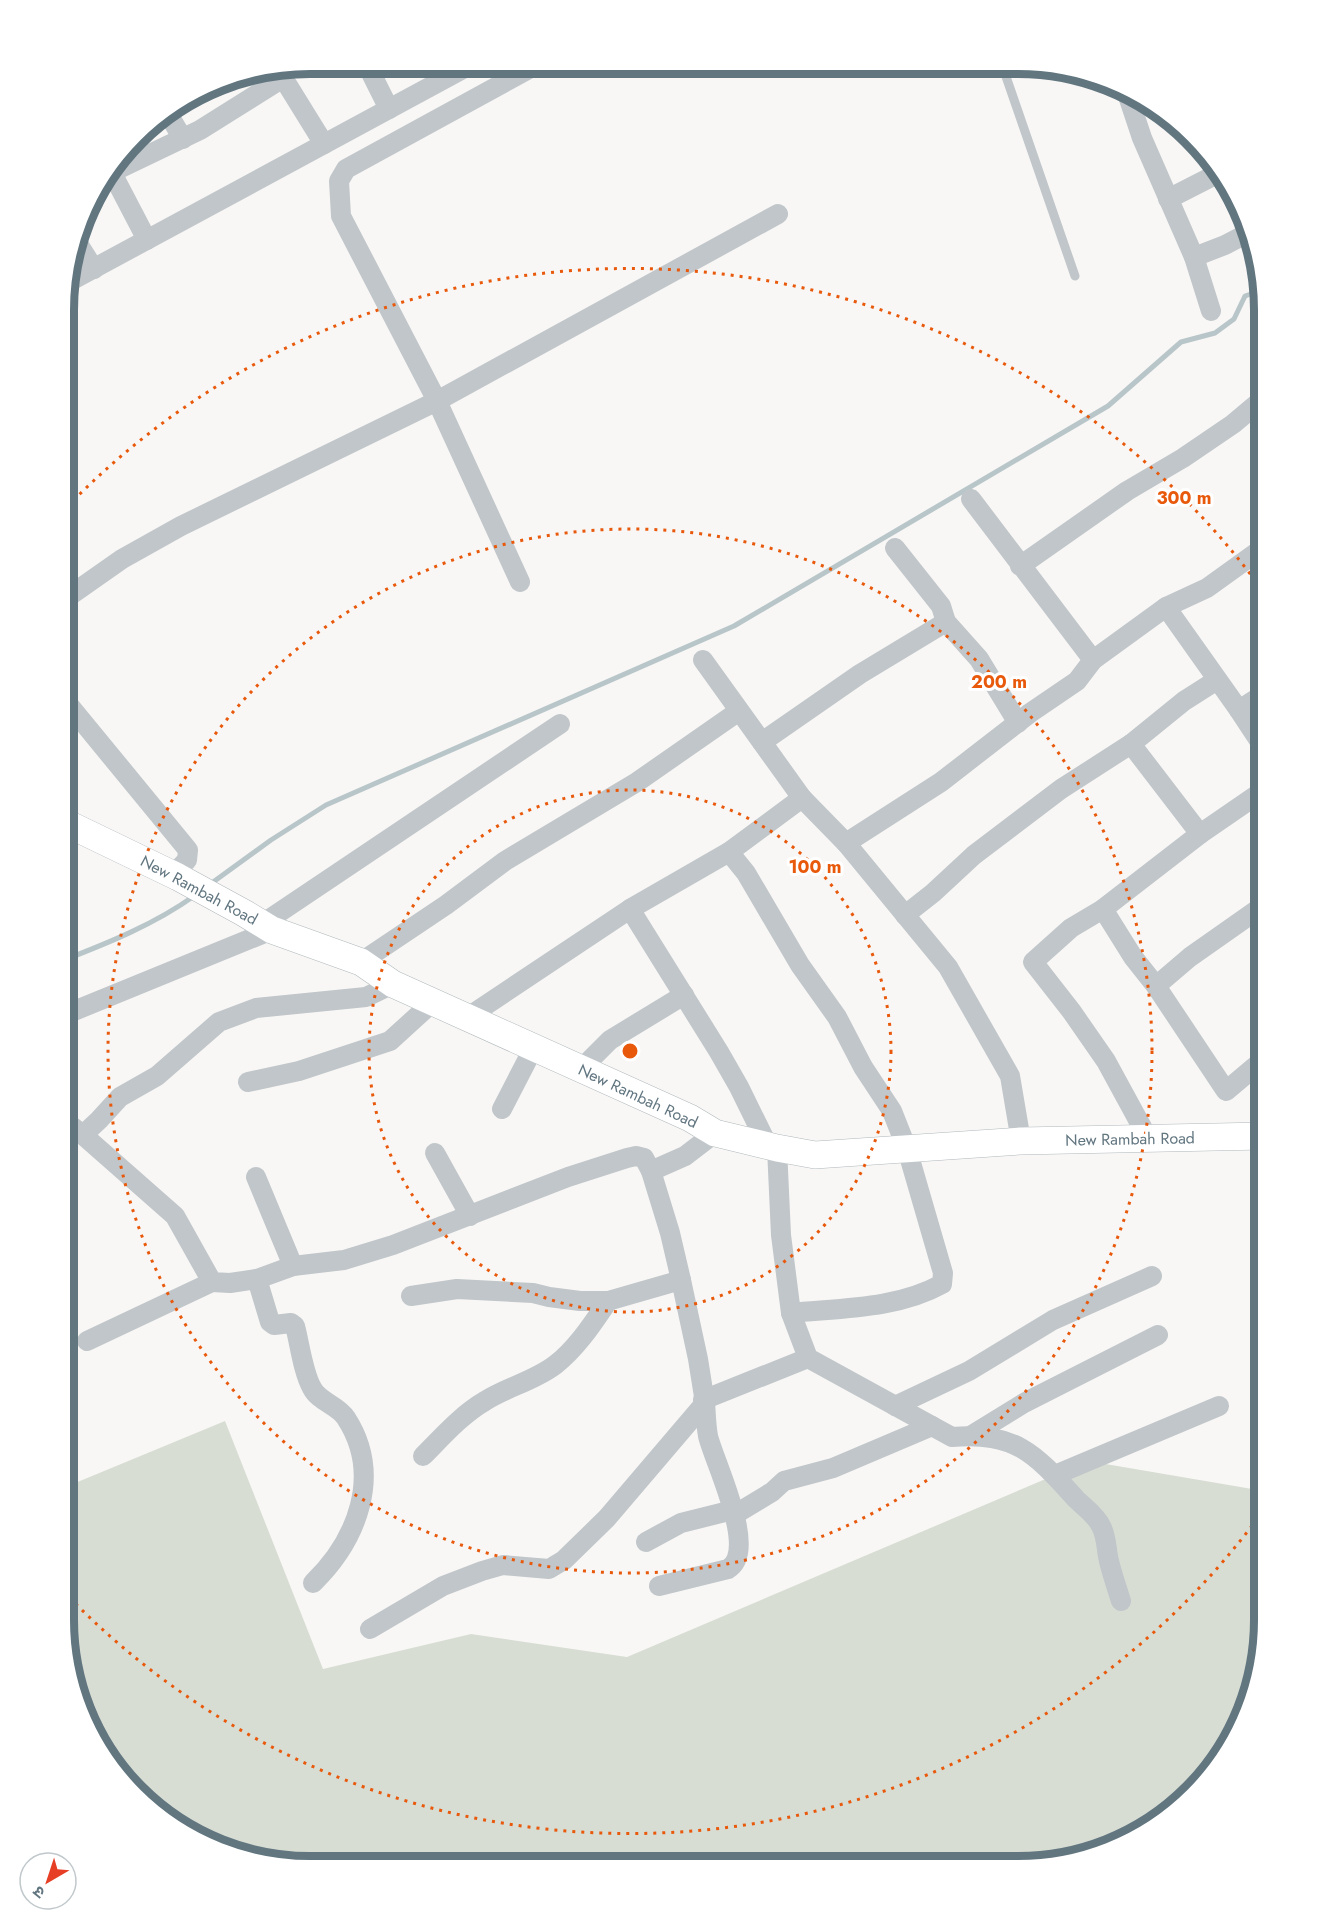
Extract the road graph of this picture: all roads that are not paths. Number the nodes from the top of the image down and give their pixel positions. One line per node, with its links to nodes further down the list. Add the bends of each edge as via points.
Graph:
1 (372, 74): 8 (street)
2 (454, 74): 8 (street)
3 (520, 74): 25 (street, via 346,169 339,181 341,216)
4 (1005, 74): 22 (lane)
5 (275, 76): 10 (street)
6 (282, 76): 11 (street)
7 (1133, 103): 15 (street, via 1142,138)
8 (389, 109): 11 (street)
9 (171, 118): 10 (street)
10 (183, 139): 12 (street)
11 (324, 144): 18 (street)
12 (121, 168)
13 (1213, 176): 15 (street)
14 (112, 179): 18 (street)
15 (1168, 199): 20 (street)
16 (778, 214): 25 (street)
17 (1242, 236): 20 (street)
18 (147, 240): 21 (street)
19 (82, 249): 21 (street)
20 (1194, 257): 24 (street)
21 (94, 268): 23 (street)
22 (1075, 276)
23 (76, 278)
24 (1211, 311)
25 (437, 401): 31 (street); 32 (street, via 181,525)
26 (1254, 406): 30 (street)
27 (971, 499): 30 (street)
28 (895, 548): 34 (street, via 940,606)
29 (1254, 554): 33 (street, via 1207,588)
30 (1020, 566): 36 (street)
31 (520, 582)
32 (74, 593)
33 (1167, 607): 36 (street); 37 (street)
34 (946, 622): 42 (street, via 979,659); 45 (street, via 860,674)
35 (703, 660): 41 (street)
36 (1093, 660): 42 (street, via 1077,681)
37 (1217, 680): 39 (street); 46 (street)
38 (1254, 700): 39 (street)
39 (1239, 710): 44 (street)
40 (74, 711): 53 (street, via 188,850 187,860)
41 (739, 711): 45 (street); 59 (street, via 637,782 505,861)
42 (1018, 723): 51 (street, via 941,782)
43 (560, 724): 58 (street)
44 (1254, 735)
45 (762, 742): 48 (street)
46 (1131, 744): 50 (street); 57 (street, via 1061,789 974,855)
47 (1254, 797): 50 (street)
48 (802, 798): 51 (street); 52 (street)
49 (74, 827): 53 (street, New Rambah Road)
50 (1200, 834): 55 (street)
51 (846, 843): 57 (street)
52 (729, 852): 54 (street); 78 (street, via 746,873 800,966 837,1017 892,1111)
53 (176, 876): 58 (street, New Rambah Road)
54 (630, 909): 62 (street); 65 (street)
55 (1103, 909): 61 (street); 75 (street, via 1071,928 1033,962 1106,1061)
56 (1254, 912): 61 (street)
57 (905, 915): 76 (street, via 948,967 1010,1076)
58 (260, 922): 59 (street, New Rambah Road); 64 (street)
59 (361, 962): 60 (street, New Rambah Road)
60 (393, 984): 63 (street, New Rambah Road); 73 (street, via 366,997 256,1008 219,1022 157,1076 120,1097)
61 (1156, 986): 67 (street, via 1226,1091)
62 (684, 995): 68 (street, via 610,1040); 77 (street)
63 (434, 1001): 65 (street, New Rambah Road); 69 (street, via 390,1041 299,1071)
64 (74, 1010)
65 (468, 1017): 66 (street, New Rambah Road)
66 (534, 1047): 68 (street, New Rambah Road); 70 (street)
67 (1254, 1067)
68 (581, 1069): 72 (street, New Rambah Road)
69 (249, 1082)
70 (502, 1109)
71 (74, 1128): 73 (street)
72 (715, 1133): 77 (street, New Rambah Road); 80 (street, via 685,1155)
73 (83, 1135): 87 (street, via 175,1216)
74 (1254, 1136): 75 (street, New Rambah Road)
75 (1149, 1140): 76 (street, New Rambah Road)
76 (1021, 1141): 78 (street, New Rambah Road)
77 (772, 1147): 78 (street, New Rambah Road, via 815,1155); 90 (street)
78 (907, 1149): 90 (street, via 943,1273 942,1284 897,1301)
79 (435, 1152): 82 (street)
80 (651, 1171): 82 (street, via 644,1158 627,1158); 86 (street)
81 (256, 1177): 83 (street)
82 (470, 1216): 83 (street, via 344,1260)
83 (293, 1266): 85 (street)
84 (1152, 1276): 95 (street, via 1053,1320 969,1371)
85 (257, 1279): 87 (street); 103 (street, via 270,1322 296,1326 310,1386 347,1419 362,1455 364,1490 359,1513 332,1565)
86 (681, 1280): 89 (street); 94 (street)
87 (212, 1282): 92 (street)
88 (411, 1296): 89 (street, via 457,1289)
89 (608, 1301): 99 (street, via 555,1364 484,1401)
90 (791, 1313): 93 (street)
91 (1158, 1335): 98 (street, via 1024,1404)
92 (87, 1341)
93 (808, 1358): 94 (street); 95 (street)
94 (704, 1401): 101 (street, via 708,1436); 106 (street, via 607,1518 564,1560 549,1569 503,1565 482,1571 443,1586)
95 (895, 1406): 97 (street)
96 (1219, 1406): 100 (street)
97 (932, 1426): 98 (street, via 952,1437); 101 (street, via 833,1468 784,1481 772,1492)
98 (972, 1436): 100 (street, via 1020,1446)
99 (423, 1456)
100 (1055, 1475): 105 (street, via 1100,1523)
101 (733, 1512): 102 (street, via 681,1523); 104 (street, via 738,1538 733,1566)
102 (645, 1542)
103 (313, 1583)
104 (659, 1586)
105 (1121, 1601)
106 (370, 1629)

